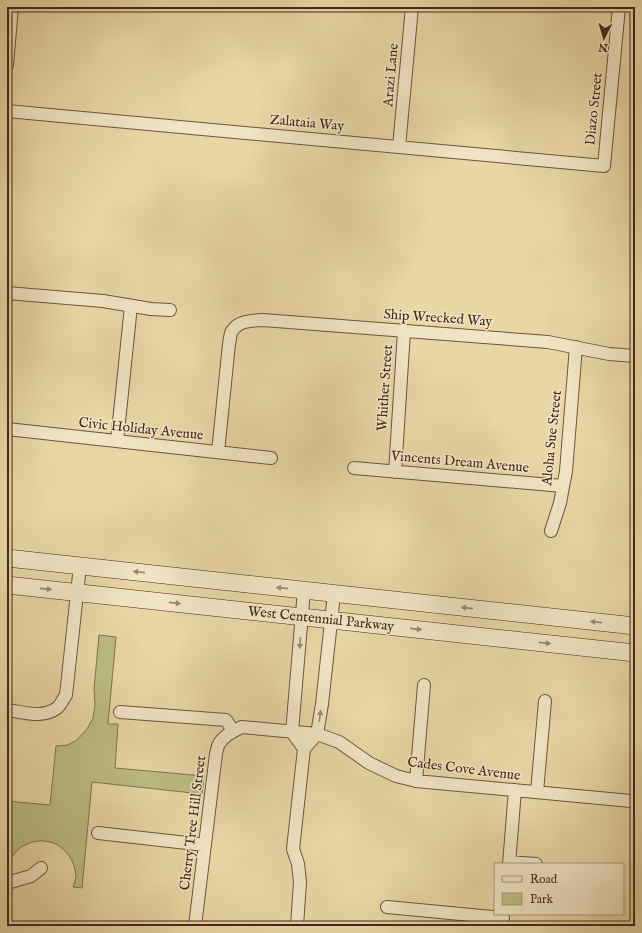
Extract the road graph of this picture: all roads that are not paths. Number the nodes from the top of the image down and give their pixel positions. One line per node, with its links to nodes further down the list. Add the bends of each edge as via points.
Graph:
1 (12, 7): 4 (street)
2 (412, 7): 6 (street, Arazi Lane)
3 (619, 7): 7 (street, Diazo Street)
4 (7, 64)
5 (7, 111): 6 (street, Zalataia Way)
6 (399, 147): 7 (street, Zalataia Way)
7 (604, 166)
8 (7, 293): 9 (street, via 103,301)
9 (131, 306): 10 (street); 15 (street)
10 (170, 310)
11 (404, 331): 12 (street, Ship Wrecked Way, via 548,342); 16 (street, Ship Wrecked Way, via 263,320 247,321 238,325 231,332 229,344); 19 (street, Whither Street)
12 (576, 347): 13 (street, Ship Wrecked Way); 20 (street, Aloha Sue Street)
13 (635, 356)
14 (7, 429): 15 (street, Civic Holiday Avenue)
15 (117, 441): 16 (street, Civic Holiday Avenue)
16 (218, 452): 17 (street, Civic Holiday Avenue)
17 (271, 458)
18 (354, 468): 19 (street, Vincents Dream Avenue)
19 (395, 472): 20 (street, Vincents Dream Avenue)
20 (563, 486): 21 (street, Aloha Sue Street)
21 (551, 531)
22 (7, 558): 23 (main road, West Centennial Parkway)
23 (80, 566): 25 (main road, West Centennial Parkway, one-way to 23); 26 (street)
24 (7, 584): 26 (main road, West Centennial Parkway, one-way to 26)
25 (304, 590): 27 (main road, West Centennial Parkway); 28 (street)
26 (77, 592): 28 (main road, West Centennial Parkway, one-way to 28); 34 (street, via 66,695 58,707 45,714)
27 (334, 594): 29 (street); 30 (main road, West Centennial Parkway, one-way to 27)
28 (302, 617): 29 (main road, West Centennial Parkway); 37 (street, one-way to 37)
29 (332, 620): 31 (main road, West Centennial Parkway, one-way to 31); 38 (street, one-way to 29)
30 (635, 626)
31 (635, 653)
32 (424, 685): 40 (street)
33 (545, 701): 42 (street)
34 (7, 710)
35 (120, 712): 36 (street, via 226,720)
36 (233, 731): 37 (street, Cades Cove Avenue, via 242,727); 45 (street, Cherry Tree Hill Street, via 219,744 216,754)
37 (292, 732): 38 (street, Cades Cove Avenue); 39 (street)
38 (318, 734): 39 (street); 40 (street, Cades Cove Avenue, via 339,742 369,763 396,776)
39 (304, 750): 52 (street, via 293,850 300,882)
40 (416, 781): 41 (street, Cades Cove Avenue)
41 (515, 790): 42 (street, Cades Cove Avenue); 46 (street)
42 (537, 792): 43 (street, Cades Cove Avenue)
43 (631, 801)
44 (98, 833): 45 (street)
45 (205, 845): 51 (street, Cherry Tree Hill Street)
46 (509, 863)
47 (42, 868): 48 (street, via 30,876)
48 (7, 883)
49 (387, 907): 50 (street)
50 (503, 919)
51 (195, 926)
52 (297, 926)

